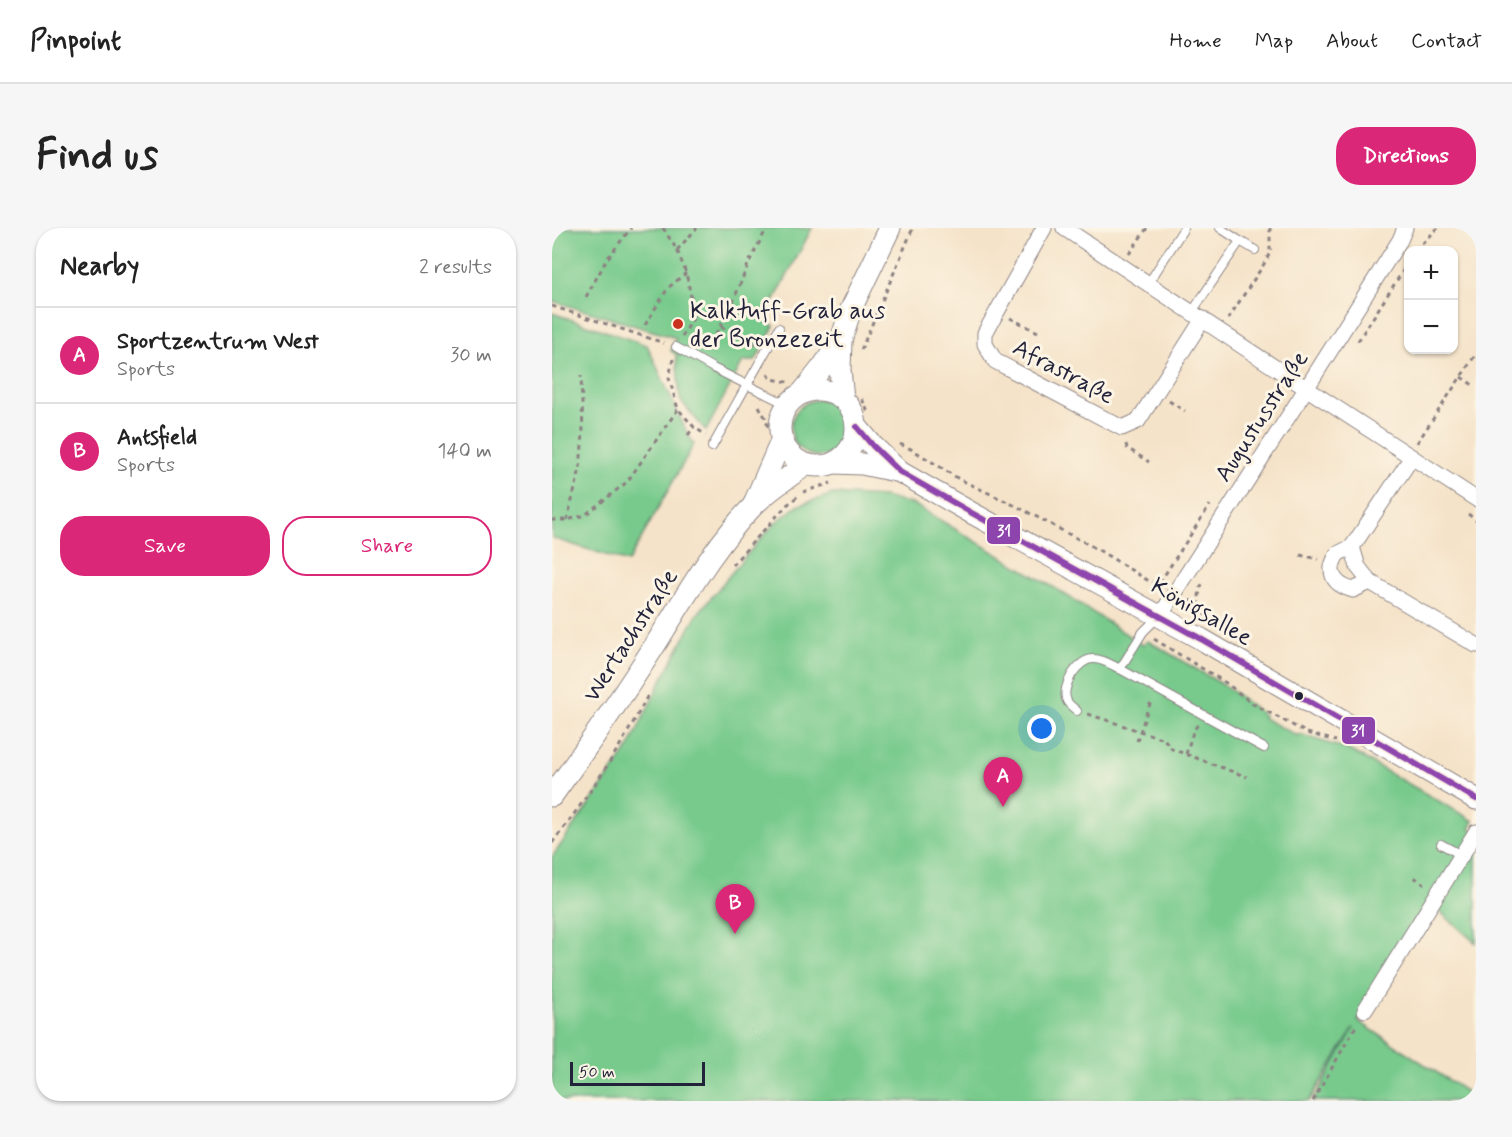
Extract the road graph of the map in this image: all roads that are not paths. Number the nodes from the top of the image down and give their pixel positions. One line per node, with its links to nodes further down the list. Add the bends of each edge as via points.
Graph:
1 (890, 228): 13 (street)
2 (1044, 228): 11 (street, Afrastraße, via 985,333 985,344 995,362 1122,428 1138,421)
3 (1064, 228): 10 (street)
4 (1184, 228): 10 (lane)
5 (1220, 228): 8 (lane)
6 (1413, 228): 7 (street, Augustusstraße)
7 (1402, 234): 16 (street, Augustusstraße)
8 (1240, 241): 9 (lane); 11 (lane)
9 (1255, 250)
10 (1148, 284): 11 (street)
11 (1197, 315): 16 (street)
12 (778, 328): 15 (lane)
13 (841, 340): 17 (street, via 824,365); 18 (street)
14 (676, 347): 15 (lane)
15 (747, 384): 17 (lane); 21 (lane)
16 (1306, 388): 22 (street); 30 (street, Augustusstraße)
17 (793, 394): 18 (street, via 826,390); 20 (street, via 781,421)
18 (843, 399): 19 (street, via 854,415)
19 (856, 427): 24 (street, via 852,446); 25 (street, Königsallee)
20 (782, 439): 23 (street, via 792,455); 27 (street, Wertachstraße)
21 (713, 444)
22 (1411, 456): 26 (street); 28 (street)
23 (807, 464): 24 (street); 27 (street, Wertachstraße)
24 (836, 472): 25 (street, Königsallee, via 862,464)
25 (900, 472): 30 (street, Königsallee)
26 (1476, 499)
27 (754, 505): 35 (street, Wertachstraße, via 711,557)
28 (1352, 547): 29 (street, via 1358,567); 29 (street, via 1338,554 1333,563 1334,578 1342,587 1353,590)
29 (1370, 582): 31 (street)
30 (1160, 616): 32 (lane, via 1143,632); 36 (street, Königsallee)
31 (1476, 645)
32 (1120, 669): 33 (lane, via 1092,658 1078,664 1065,694); 34 (lane)
33 (1077, 711)
34 (1263, 748)
35 (552, 796)
36 (1476, 798)
37 (1476, 832): 39 (street)
38 (1441, 844): 39 (lane)
39 (1461, 855): 40 (street)
40 (1365, 1011)

